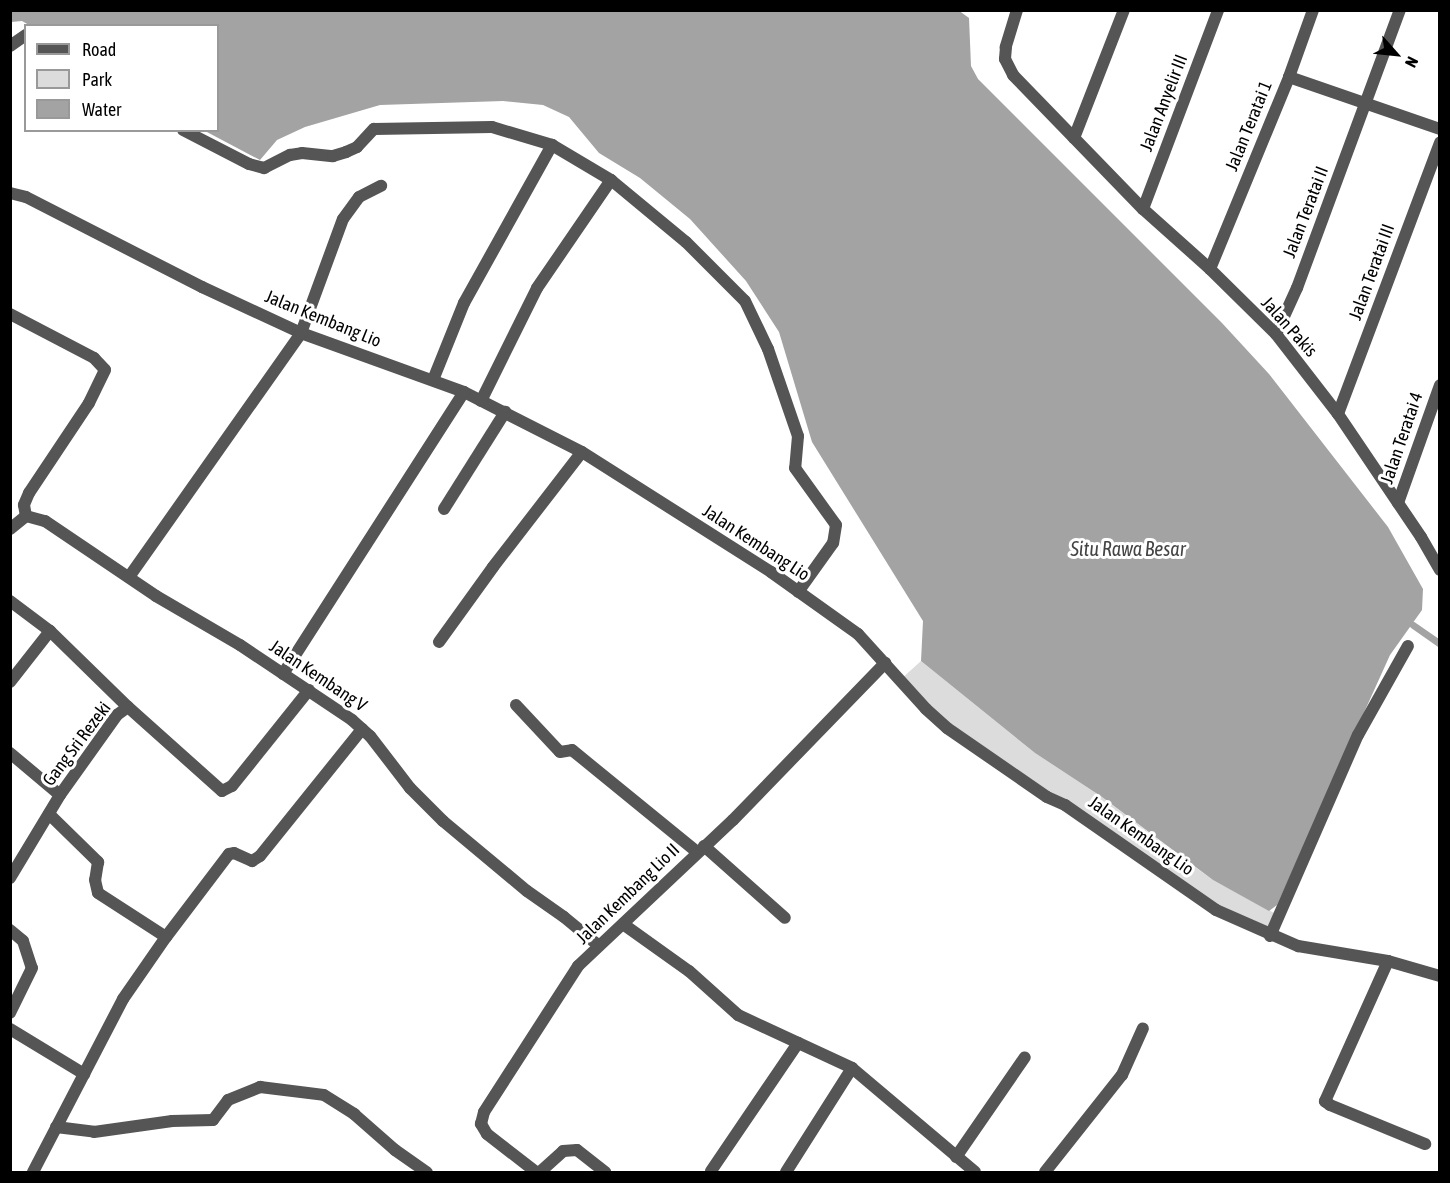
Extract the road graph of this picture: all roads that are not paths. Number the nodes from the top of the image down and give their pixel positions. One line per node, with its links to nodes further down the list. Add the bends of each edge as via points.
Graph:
1 (1017, 10): 12 (street, Jalan Pakis, via 1005,59)
2 (1124, 10): 12 (street)
3 (1218, 10): 18 (street, Jalan Anyelir III)
4 (1312, 10): 8 (street)
5 (1400, 10): 9 (street, Jalan Teratai II)
6 (24, 36): 7 (street)
7 (10, 46)
8 (1289, 77): 9 (street, Jalan Teratai 1); 19 (street, Jalan Teratai 1)
9 (1367, 102): 10 (street, Jalan Teratai 1); 22 (street, Jalan Teratai II)
10 (1440, 129)
11 (187, 132): 14 (street, via 264,168 290,154 333,156 346,152 357,147 374,129 392,127 492,127)
12 (1074, 138): 18 (street, Jalan Pakis)
13 (1440, 142): 28 (street, Jalan Teratai III)
14 (552, 145): 15 (street); 23 (street, via 464,303)
15 (611, 180): 26 (street, via 537,288); 36 (street, via 686,242 745,301 768,349 798,436 795,468 836,525 833,543)
16 (381, 186): 21 (street, via 358,198 343,219)
17 (10, 193): 21 (street, Jalan Kembang Lio, via 33,200)
18 (1143, 209): 19 (street, Jalan Pakis)
19 (1210, 269): 22 (street, Jalan Pakis)
20 (10, 314): 32 (street, via 94,358 105,370 89,404 29,493 24,504)
21 (301, 333): 23 (street, Jalan Kembang Lio); 35 (street)
22 (1276, 334): 28 (street, Jalan Pakis)
23 (433, 380): 25 (street, Jalan Kembang Lio)
24 (1440, 385): 30 (street, Jalan Teratai 4)
25 (464, 392): 26 (street, Jalan Kembang Lio); 42 (street)
26 (482, 401): 27 (street, Jalan Kembang Lio)
27 (504, 412): 29 (street, Jalan Kembang Lio); 31 (street)
28 (1338, 414): 30 (street, Jalan Pakis)
29 (582, 452): 36 (street, Jalan Kembang Lio); 39 (street)
30 (1398, 503): 34 (street, Jalan Pakis)
31 (444, 509)
32 (26, 516): 33 (street); 35 (street, Jalan Kembang V, via 45,521)
33 (10, 529)
34 (1440, 570)
35 (129, 577): 42 (street, Jalan Kembang V)
36 (798, 592): 41 (street, Jalan Kembang Lio, via 858,634)
37 (10, 601): 38 (street, Gang Sri Rezeki)
38 (50, 631): 43 (street); 46 (street, Gang Sri Rezeki)
39 (439, 642)
40 (1408, 646): 56 (street, via 1358,735)
41 (885, 663): 51 (street, Jalan Kembang Lio II); 56 (street, Jalan Kembang Lio, via 947,728 1216,910)
42 (283, 674): 44 (street, Jalan Kembang V)
43 (10, 682)
44 (309, 690): 46 (street, via 232,786 222,791); 47 (street, Jalan Kembang V)
45 (516, 705): 51 (street, via 560,752 572,750)
46 (128, 707): 49 (street, Gang Sri Rezeki, via 117,715)
47 (362, 729): 57 (street, via 260,856 252,861 229,854); 58 (street, Jalan Kembang V, via 442,821)
48 (10, 753): 49 (street)
49 (60, 795): 50 (street, Gang Sri Rezeki)
50 (49, 814): 52 (street, Gang Sri Rezeki); 57 (street, via 98,862 95,880 99,893)
51 (701, 849): 53 (street); 54 (street, Jalan Kembang Lio II)
52 (12, 871)
53 (785, 918)
54 (623, 924): 58 (street, Jalan Kembang Lio II); 64 (street, via 689,971 738,1015)
55 (10, 930): 61 (street, via 23,941 32,968)
56 (1270, 936): 59 (street, Jalan Kembang Lio, via 1298,946)
57 (166, 937): 67 (street, via 123,999)
58 (599, 946): 74 (street, Jalan Kembang Lio II, via 578,966 484,1112 481,1124 487,1134)
59 (1388, 961): 60 (street, Jalan Kembang Lio); 69 (street, via 1325,1101)
60 (1440, 976)
61 (10, 1013)
62 (1143, 1028): 78 (street, via 1122,1076)
63 (10, 1029): 67 (street)
64 (798, 1043): 66 (street); 71 (street)
65 (1024, 1057): 70 (street)
66 (852, 1068): 70 (street); 76 (street)
67 (84, 1074): 68 (street)
68 (56, 1127): 72 (street); 73 (street, via 94,1132 172,1121 213,1120 228,1100 260,1087 324,1095)
69 (1425, 1144)
70 (956, 1157): 77 (street)
71 (711, 1171)
72 (33, 1173)
73 (427, 1173)
74 (538, 1173): 75 (street, via 563,1151 577,1150)
75 (605, 1173)
76 (786, 1173)
77 (975, 1173)
78 (1045, 1173)

